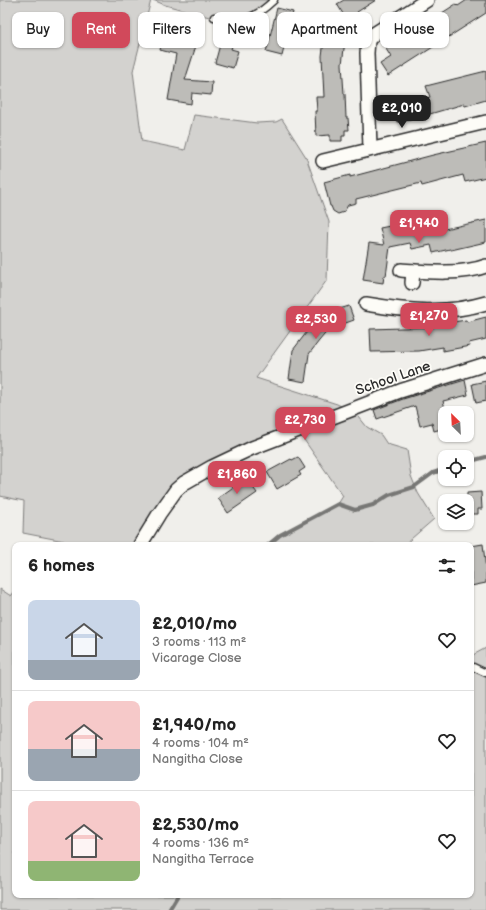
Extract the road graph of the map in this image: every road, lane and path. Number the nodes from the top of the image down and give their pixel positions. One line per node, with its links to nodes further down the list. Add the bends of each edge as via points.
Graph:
1 (274, 0): 3 (lane)
2 (427, 0): 5 (street, via 368,40 366,53)
3 (261, 12)
4 (486, 122): 5 (street)
5 (370, 149): 6 (street)
6 (323, 161)
7 (486, 266): 8 (street, via 472,270)
8 (409, 275)
9 (486, 303): 10 (street, via 469,308 431,311 406,311)
10 (366, 304)
11 (486, 364): 12 (street, School Lane, via 400,391 252,448 212,467 176,490)
12 (142, 542)
13 (474, 667): 14 (lane)
14 (486, 673)

